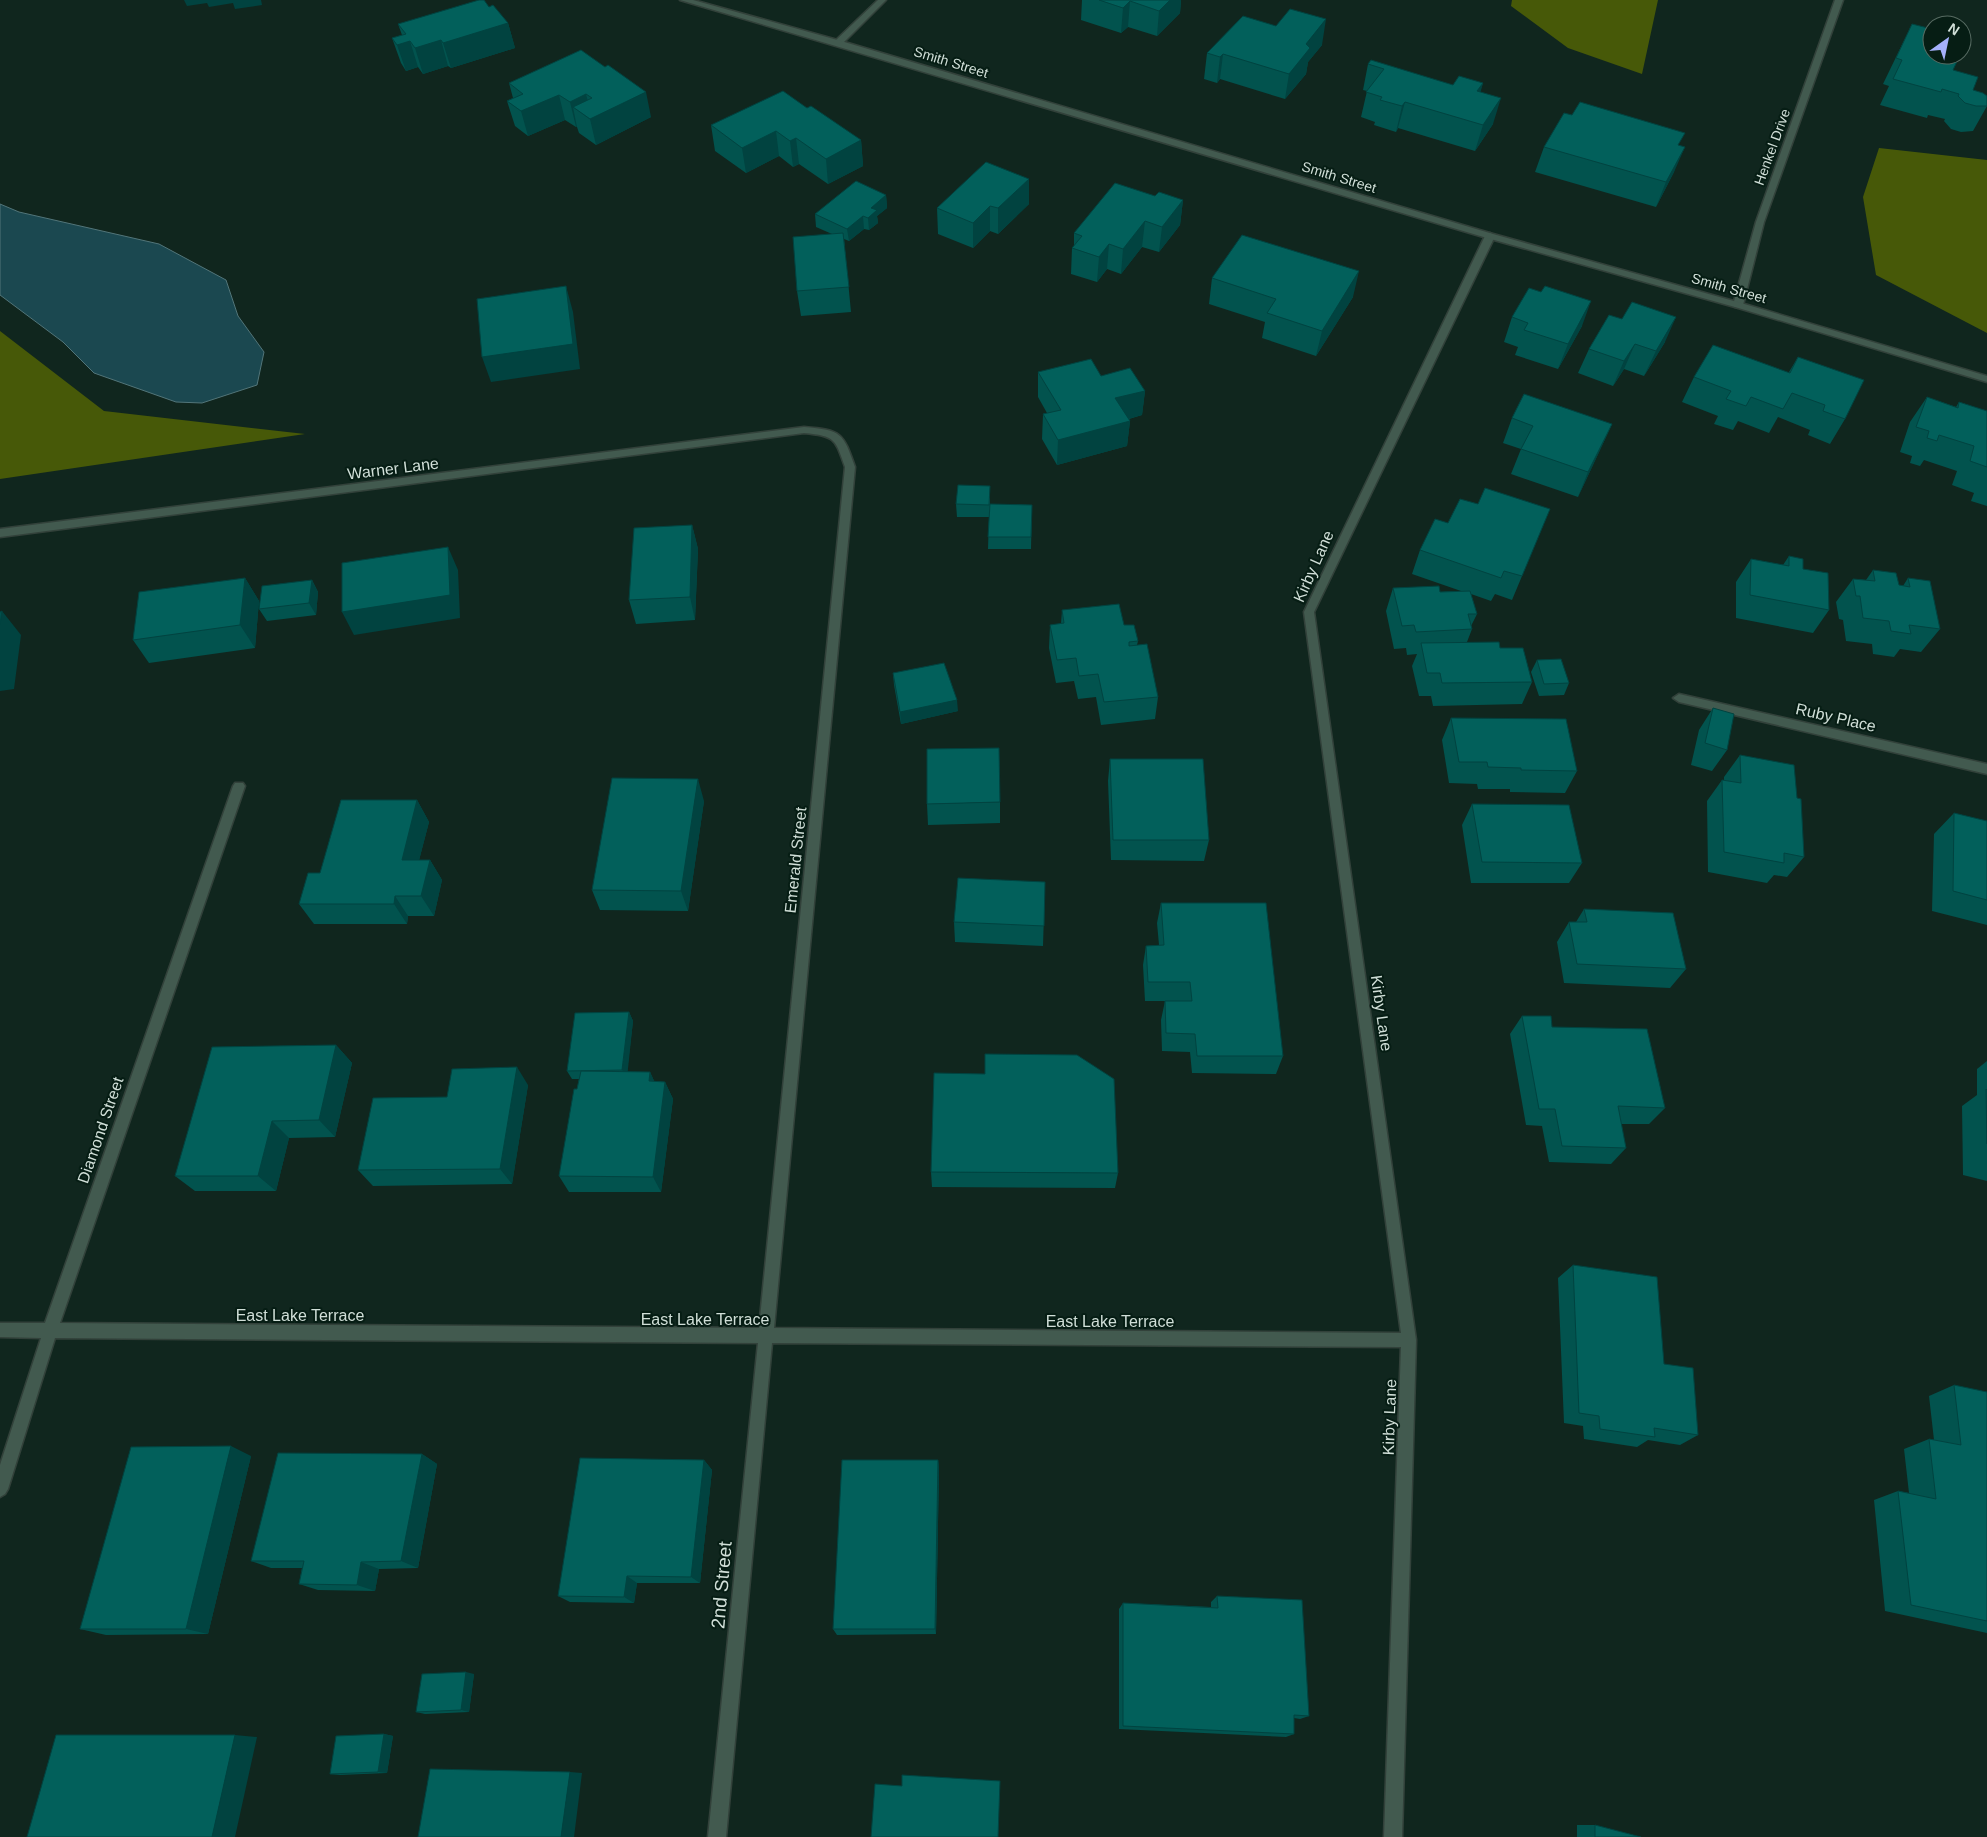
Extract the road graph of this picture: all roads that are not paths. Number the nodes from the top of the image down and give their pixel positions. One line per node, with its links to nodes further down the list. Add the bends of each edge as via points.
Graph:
1 (684, 0): 4 (street, Smith Street)
2 (882, 0): 4 (street)
3 (1839, 0): 6 (street, Henkel Drive, via 1760,222)
4 (838, 42): 5 (street, Smith Street)
5 (1490, 236): 6 (street, Smith Street); 16 (street, Kirby Lane, via 1309,612)
6 (1738, 305): 7 (street, Smith Street)
7 (1987, 379)
8 (790, 432): 9 (street, Warner Lane); 15 (street, Emerald Street, via 804,430 833,437 842,444 850,467)
9 (0, 533)
10 (1679, 698): 11 (street, Ruby Place)
11 (1987, 769)
12 (239, 786): 14 (street, Diamond Street)
13 (0, 1330): 14 (street, East Lake Terrace)
14 (50, 1330): 15 (street, East Lake Terrace); 17 (street, Diamond Street)
15 (765, 1337): 16 (street, East Lake Terrace); 18 (street, 2nd Street)
16 (1409, 1340): 19 (street, Kirby Lane)
17 (0, 1489)
18 (717, 1837)
19 (1393, 1837)

